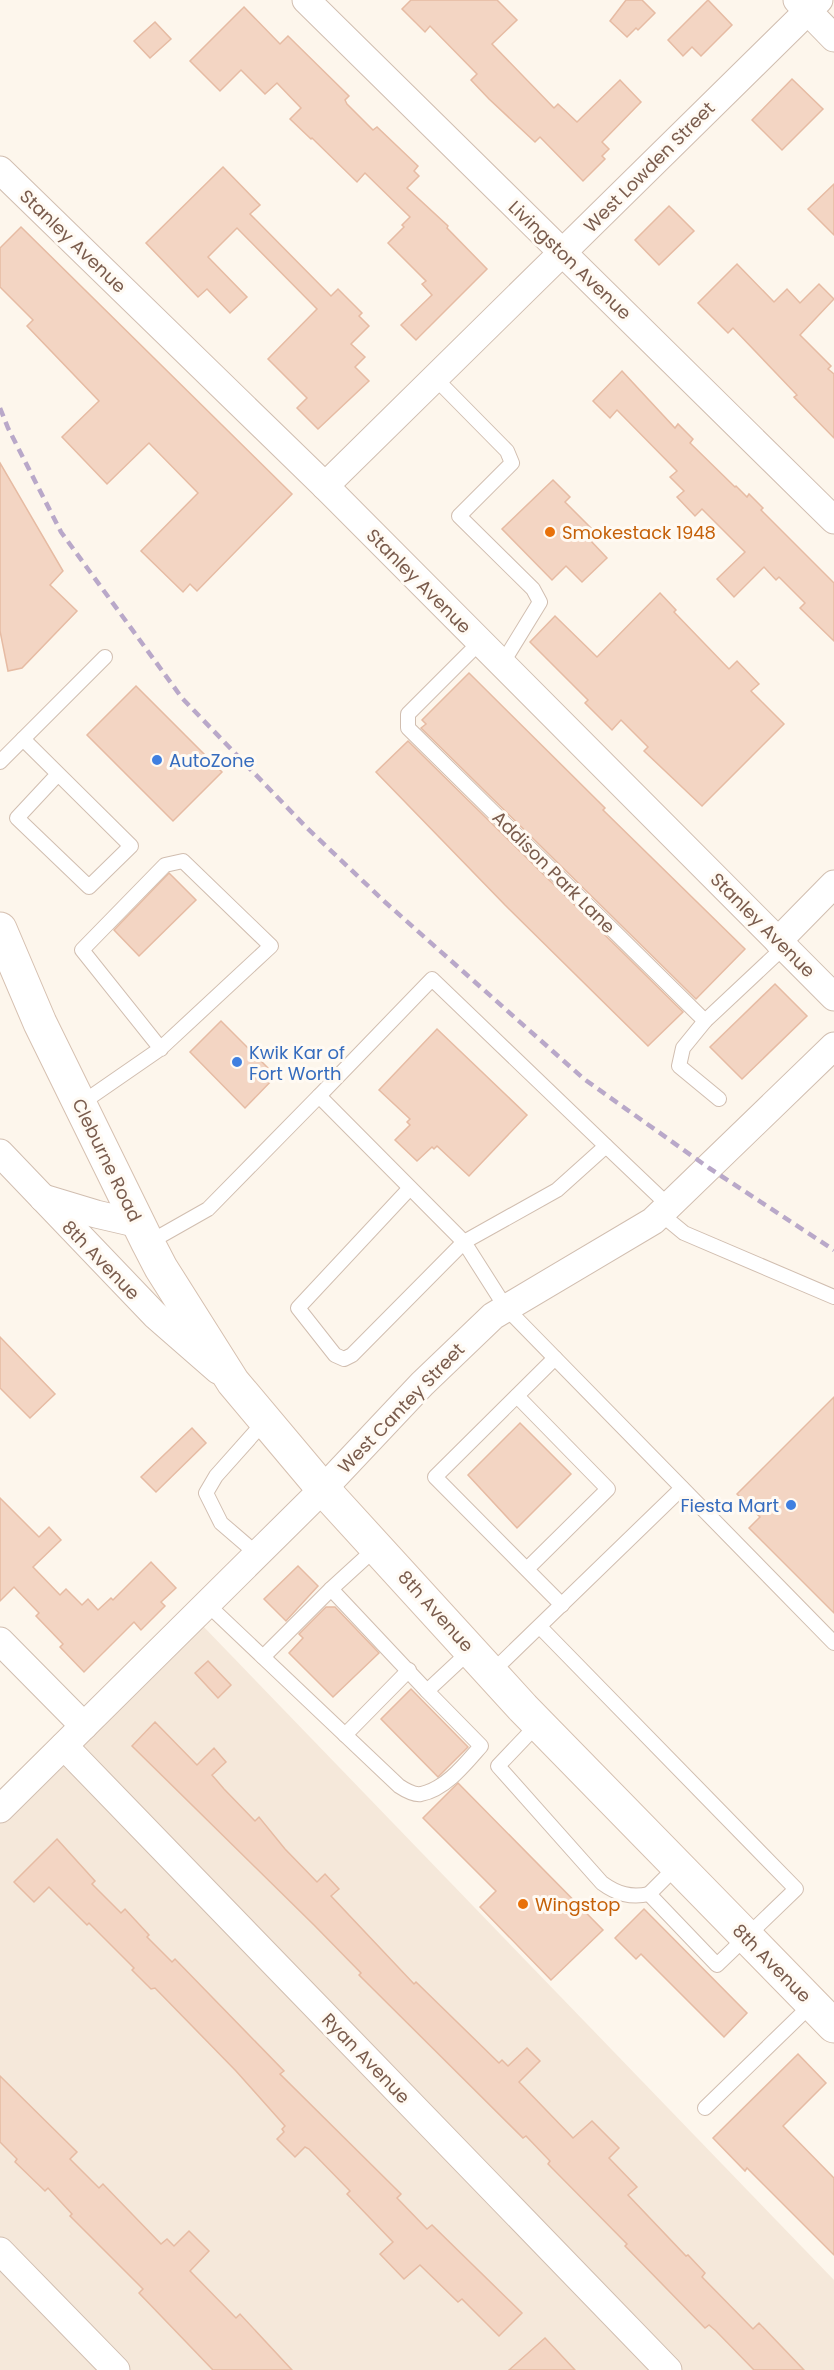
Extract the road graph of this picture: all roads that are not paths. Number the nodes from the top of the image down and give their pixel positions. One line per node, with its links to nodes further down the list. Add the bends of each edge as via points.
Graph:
1 (306, 0): 5 (street, Livingston Avenue)
2 (808, 4): 3 (street); 5 (street, West Lowden Street)
3 (834, 38)
4 (0, 170): 7 (street, Stanley Avenue)
5 (563, 252): 6 (street, West Lowden Street); 8 (street, Livingston Avenue)
6 (435, 378): 7 (street, West Lowden Street); 11 (lane, via 507,452 513,463 459,516 533,590 540,602)
7 (325, 486): 9 (street, Stanley Avenue)
8 (834, 520)
9 (480, 642): 11 (street, Stanley Avenue); 19 (lane, Addison Park Lane, via 408,714 408,728)
10 (105, 657): 12 (lane)
11 (502, 664): 17 (street, Stanley Avenue)
12 (22, 740): 13 (lane); 14 (lane)
13 (0, 762)
14 (58, 774): 14 (lane, via 131,846 89,887 17,818)
15 (834, 884): 17 (street)
16 (0, 929): 24 (main road, Cleburne Road)
17 (781, 944): 18 (street, Stanley Avenue); 19 (lane)
18 (834, 997)
19 (705, 1021): 23 (lane, via 683,1048 679,1066)
20 (834, 1046): 29 (street, West Cantey Street)
21 (161, 1049): 21 (lane, via 271,946 183,861 165,865 82,950); 24 (lane)
22 (320, 1095): 25 (lane, via 432,979); 27 (lane); 30 (lane, via 208,1209)
23 (719, 1100)
24 (80, 1105): 30 (main road, Cleburne Road)
25 (606, 1146): 29 (lane); 31 (lane, via 557,1190)
26 (0, 1153): 28 (street, 8th Avenue)
27 (410, 1188): 31 (lane); 31 (lane, via 298,1308 335,1355 344,1359 352,1355)
28 (39, 1196): 30 (street, 8th Avenue); 35 (street, 8th Avenue, via 155,1315)
29 (665, 1210): 32 (lane, via 684,1233); 33 (street, West Cantey Street, via 653,1221)
30 (143, 1233): 35 (main road, Cleburne Road)
31 (464, 1242): 33 (lane)
32 (834, 1298)
33 (506, 1308): 34 (lane); 39 (street, West Cantey Street, via 422,1384)
34 (555, 1358): 36 (lane); 38 (lane)
35 (232, 1382): 37 (main road, 8th Avenue)
36 (517, 1396): 42 (lane, via 608,1489); 42 (lane, via 435,1477)
37 (265, 1421): 39 (main road, 8th Avenue); 41 (lane, via 216,1476 206,1493 221,1522)
38 (682, 1488): 45 (lane); 48 (lane)
39 (323, 1489): 40 (main road, 8th Avenue); 41 (street, West Cantey Street)
40 (377, 1547): 43 (lane); 50 (main road, 8th Avenue)
41 (257, 1554): 44 (street, West Cantey Street)
42 (527, 1569): 45 (lane)
43 (331, 1589): 49 (lane); 51 (lane)
44 (207, 1604): 49 (lane); 54 (street, West Cantey Street)
45 (562, 1605): 46 (lane)
46 (540, 1627): 50 (lane); 62 (lane, via 796,1888)
47 (0, 1641): 54 (street)
48 (834, 1643)
49 (263, 1657): 55 (lane)
50 (482, 1661): 52 (lane); 53 (main road, 8th Avenue)
51 (409, 1670): 52 (lane); 55 (lane)
52 (427, 1691): 57 (lane)
53 (538, 1724): 58 (lane); 60 (main road, 8th Avenue)
54 (84, 1726): 56 (street, West Cantey Street)
55 (345, 1735): 57 (lane, via 399,1786 420,1794 453,1776)
56 (64, 1746): 59 (street, West Cantey Street); 67 (street, Ryan Avenue)
57 (481, 1746): 58 (lane)
58 (498, 1766): 61 (lane, via 602,1883 623,1894)
59 (0, 1809)
60 (676, 1866): 61 (lane); 62 (main road, 8th Avenue)
61 (649, 1894): 62 (lane, via 717,1965)
62 (746, 1936): 63 (main road, 8th Avenue)
63 (827, 2015): 64 (lane)
64 (705, 2108)
65 (0, 2251): 66 (street)
66 (116, 2370)
67 (668, 2370)

